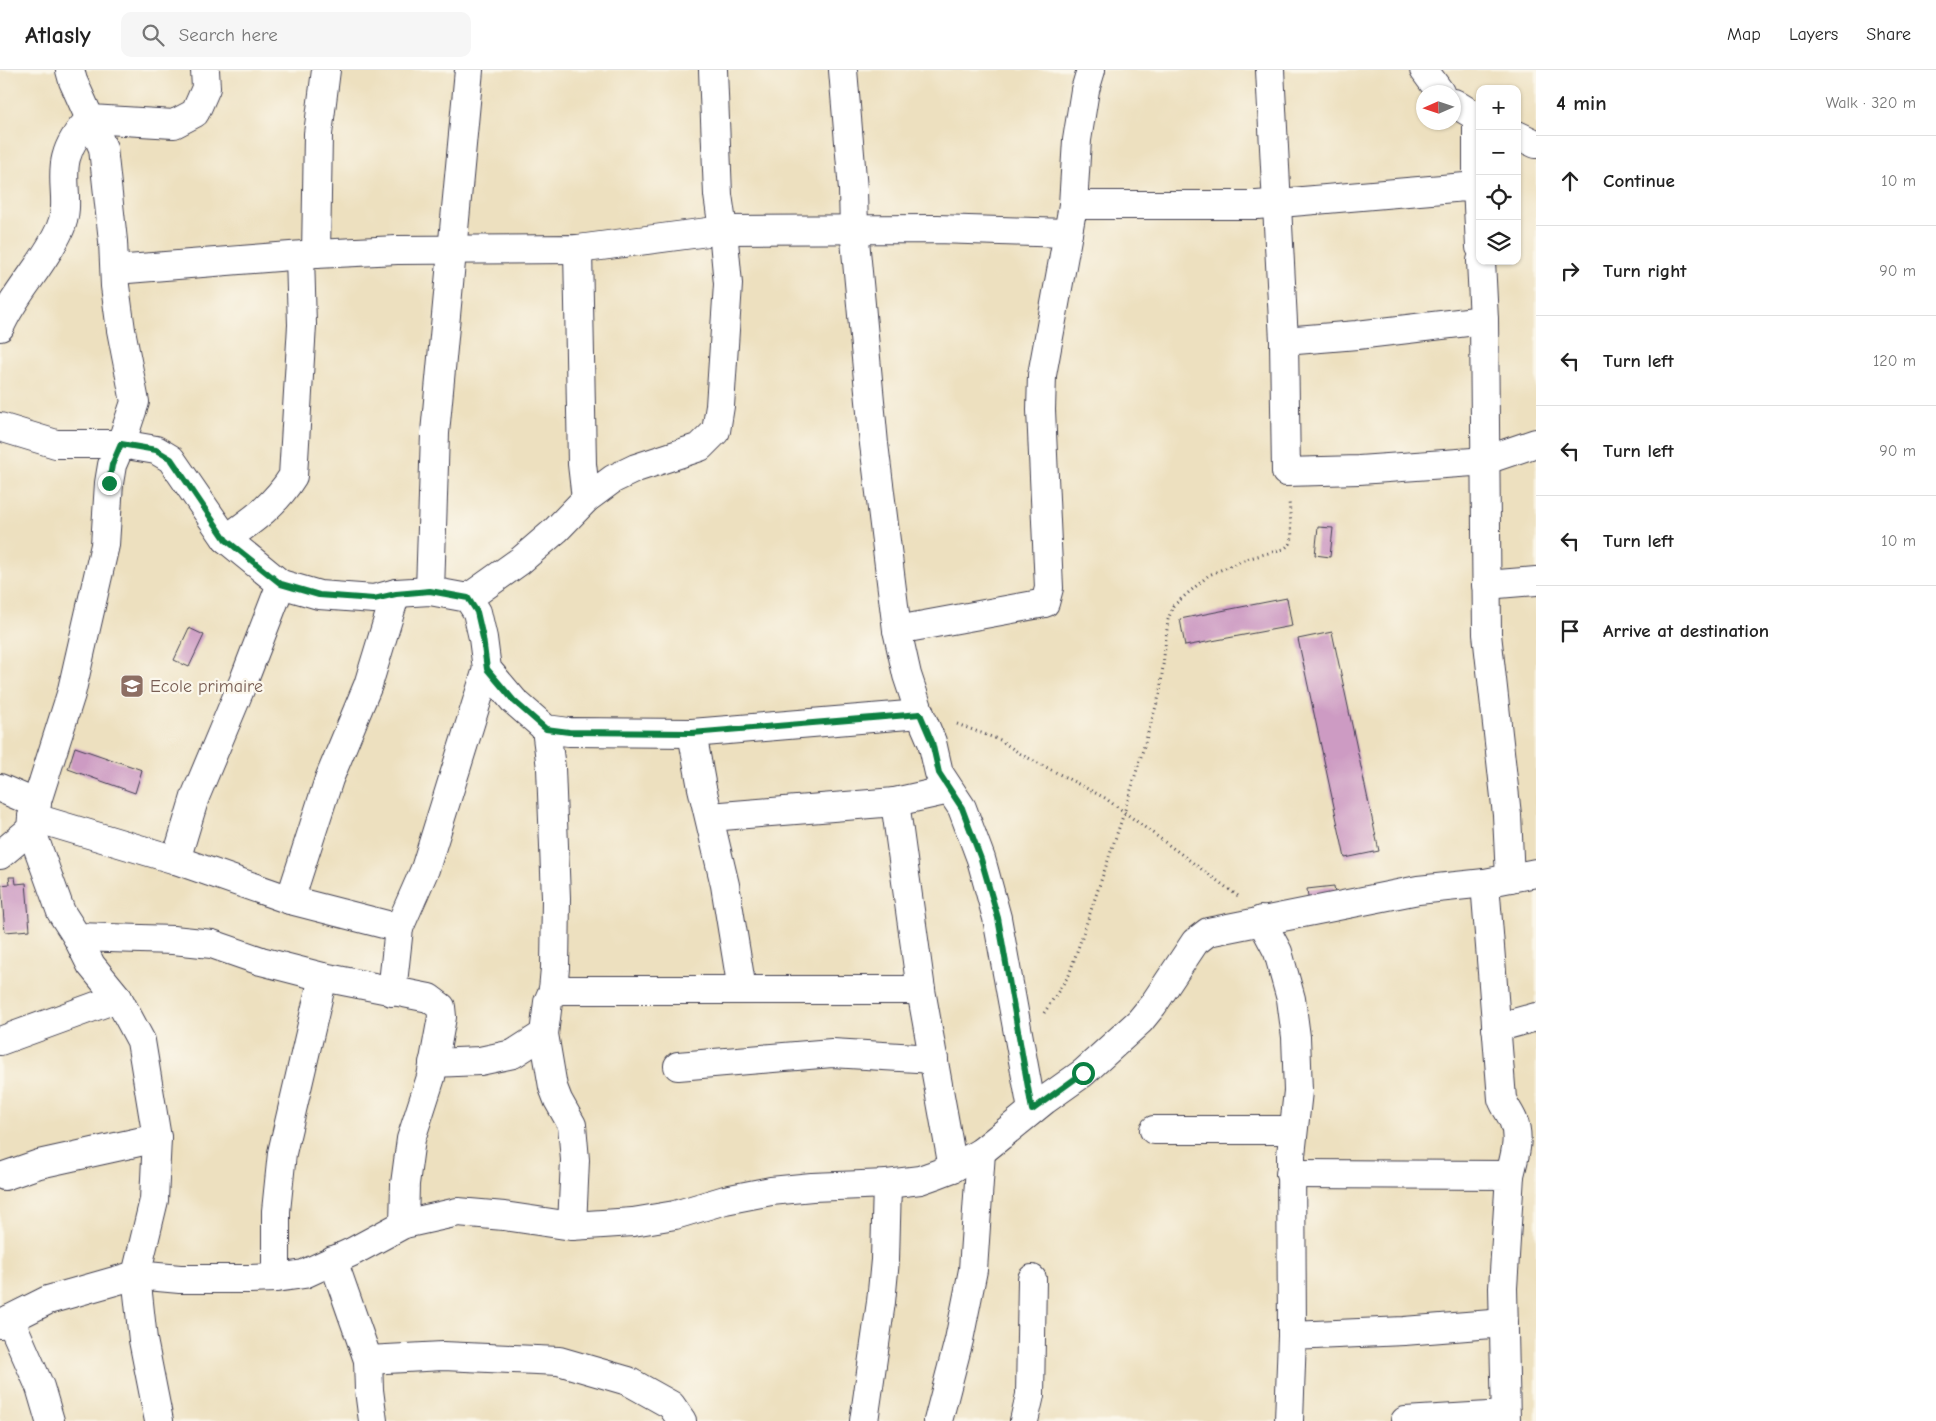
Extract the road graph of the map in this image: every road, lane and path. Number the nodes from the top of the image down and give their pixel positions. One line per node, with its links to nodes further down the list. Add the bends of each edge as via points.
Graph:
1 (70, 70): 13 (street)
2 (205, 70): 13 (street, via 206,88 195,113 174,124)
3 (326, 70): 26 (street)
4 (468, 70): 25 (street)
5 (713, 70): 22 (street, via 718,195)
6 (843, 70): 21 (street)
7 (1091, 70): 20 (street, via 1078,140)
8 (1270, 70): 19 (street)
9 (1424, 70): 10 (street)
10 (1435, 85)
11 (1461, 107): 12 (street)
12 (1476, 117)
13 (90, 119): 28 (street, via 103,148); 30 (street, via 78,131 66,159 66,210 60,229 7,310)
14 (1478, 130): 17 (street)
15 (1521, 137): 16 (street)
16 (1536, 144)
17 (1478, 175)
18 (1476, 186): 19 (street)
19 (1278, 204): 20 (street); 31 (street)
20 (1073, 205): 23 (street)
21 (854, 229): 22 (street); 23 (street); 45 (street, via 874,444)
22 (723, 230): 24 (street); 37 (street, via 728,284 716,431 700,447 636,468 613,479)
23 (1068, 233): 45 (street, via 1042,375 1047,599 1045,603)
24 (578, 249): 25 (street); 37 (street, via 582,464)
25 (452, 251): 26 (street, via 397,250); 42 (street, via 435,433)
26 (308, 255): 28 (street); 38 (street, via 293,476 281,495 262,514)
27 (1480, 265): 29 (street)
28 (114, 270): 34 (street, via 121,330 135,402)
29 (1484, 320): 31 (street); 35 (street)
30 (0, 327)
31 (1284, 341): 36 (street)
32 (0, 427): 34 (street, via 56,444)
33 (1536, 443): 35 (street)
34 (121, 444): 38 (street, via 156,450 171,459); 54 (street, via 112,465 105,545 71,694)
35 (1486, 460): 36 (street); 41 (street)
36 (1286, 472): 53 (path, via 1290,544 1284,549 1246,559 1209,575 1173,606 1168,620 1160,693)
37 (586, 499): 44 (street, via 520,561)
38 (226, 540): 40 (street)
39 (1536, 582): 41 (street)
40 (281, 584): 43 (street, via 319,595 374,599); 57 (street, via 195,797)
41 (1486, 585): 58 (street, via 1488,648)
42 (430, 591): 43 (street); 44 (street)
43 (396, 594): 59 (street, via 368,685 329,779)
44 (468, 598): 46 (street, via 477,612)
45 (897, 630): 47 (street)
46 (487, 669): 48 (street, via 514,701); 61 (street, via 425,869)
47 (920, 714): 49 (street); 51 (street, via 932,742 939,773); 53 (path, via 1000,740 1105,798)
48 (546, 729): 49 (street); 64 (street, via 551,768 556,898)
49 (692, 733): 55 (street)
50 (0, 788): 54 (street)
51 (949, 790): 52 (street); 73 (street, via 962,808 998,918)
52 (895, 802): 55 (street); 66 (street)
53 (1124, 813): 60 (path, via 1236,894); 73 (path, via 1069,975)
54 (34, 817): 56 (street); 57 (street); 62 (street, via 61,912)
55 (710, 817): 65 (street)
56 (0, 855)
57 (176, 860): 59 (street)
58 (1511, 878): 60 (street, via 1418,890); 70 (street)
59 (290, 900): 61 (street)
60 (1261, 920): 77 (street, via 1202,935 1140,1021 1083,1073); 79 (street, via 1278,952 1291,999 1298,1084)
61 (399, 928): 67 (street)
62 (77, 937): 63 (street, via 212,944); 68 (street, via 91,965)
63 (323, 977): 67 (street); 91 (street, via 282,1153 276,1211)
64 (553, 990): 65 (street); 71 (street)
65 (742, 990): 66 (street)
66 (921, 990): 74 (street)
67 (392, 992): 75 (street, via 429,998 441,1007)
68 (118, 998): 72 (street); 80 (street, via 141,1041)
69 (1536, 1017): 70 (street)
70 (1496, 1028): 84 (street, via 1502,1099 1514,1121 1517,1139)
71 (544, 1034): 75 (street, via 513,1054 480,1062); 88 (street, via 558,1100 572,1125 575,1160)
72 (0, 1041)
73 (1021, 1046): 77 (street)
74 (934, 1059): 76 (street, via 832,1053); 82 (street)
75 (433, 1063): 87 (street, via 411,1139)
76 (678, 1066)
77 (1032, 1110): 81 (street)
78 (1154, 1130): 79 (street)
79 (1292, 1130): 83 (street)
80 (157, 1138): 85 (street, via 39,1164); 90 (street, via 154,1200)
81 (981, 1152): 82 (street); 103 (street, via 973,1270)
82 (953, 1168): 86 (street, via 920,1180)
83 (1290, 1174): 84 (street); 95 (street)
84 (1510, 1175): 94 (street)
85 (4, 1176)
86 (887, 1184): 88 (street, via 771,1191 675,1215 633,1222); 102 (street, via 881,1302)
87 (404, 1224): 88 (street, via 458,1212); 89 (street)
88 (572, 1226)
89 (333, 1260): 91 (street, via 304,1274); 96 (street)
90 (136, 1275): 91 (street, via 180,1279); 93 (street, via 48,1300); 99 (street, via 144,1340)
91 (276, 1278)
92 (1032, 1280): 104 (street, via 1030,1395)
93 (5, 1322): 98 (street, via 40,1387)
94 (1504, 1323): 95 (street); 97 (street)
95 (1292, 1336): 105 (street)
96 (368, 1360): 100 (street); 101 (street, via 444,1356 559,1361 628,1381 672,1405)
97 (1506, 1418): 106 (street)
98 (50, 1421)
99 (160, 1421)
100 (373, 1421)
101 (682, 1421)
102 (864, 1421)
103 (938, 1421)
104 (1024, 1421)
105 (1289, 1421)
106 (1405, 1421)

